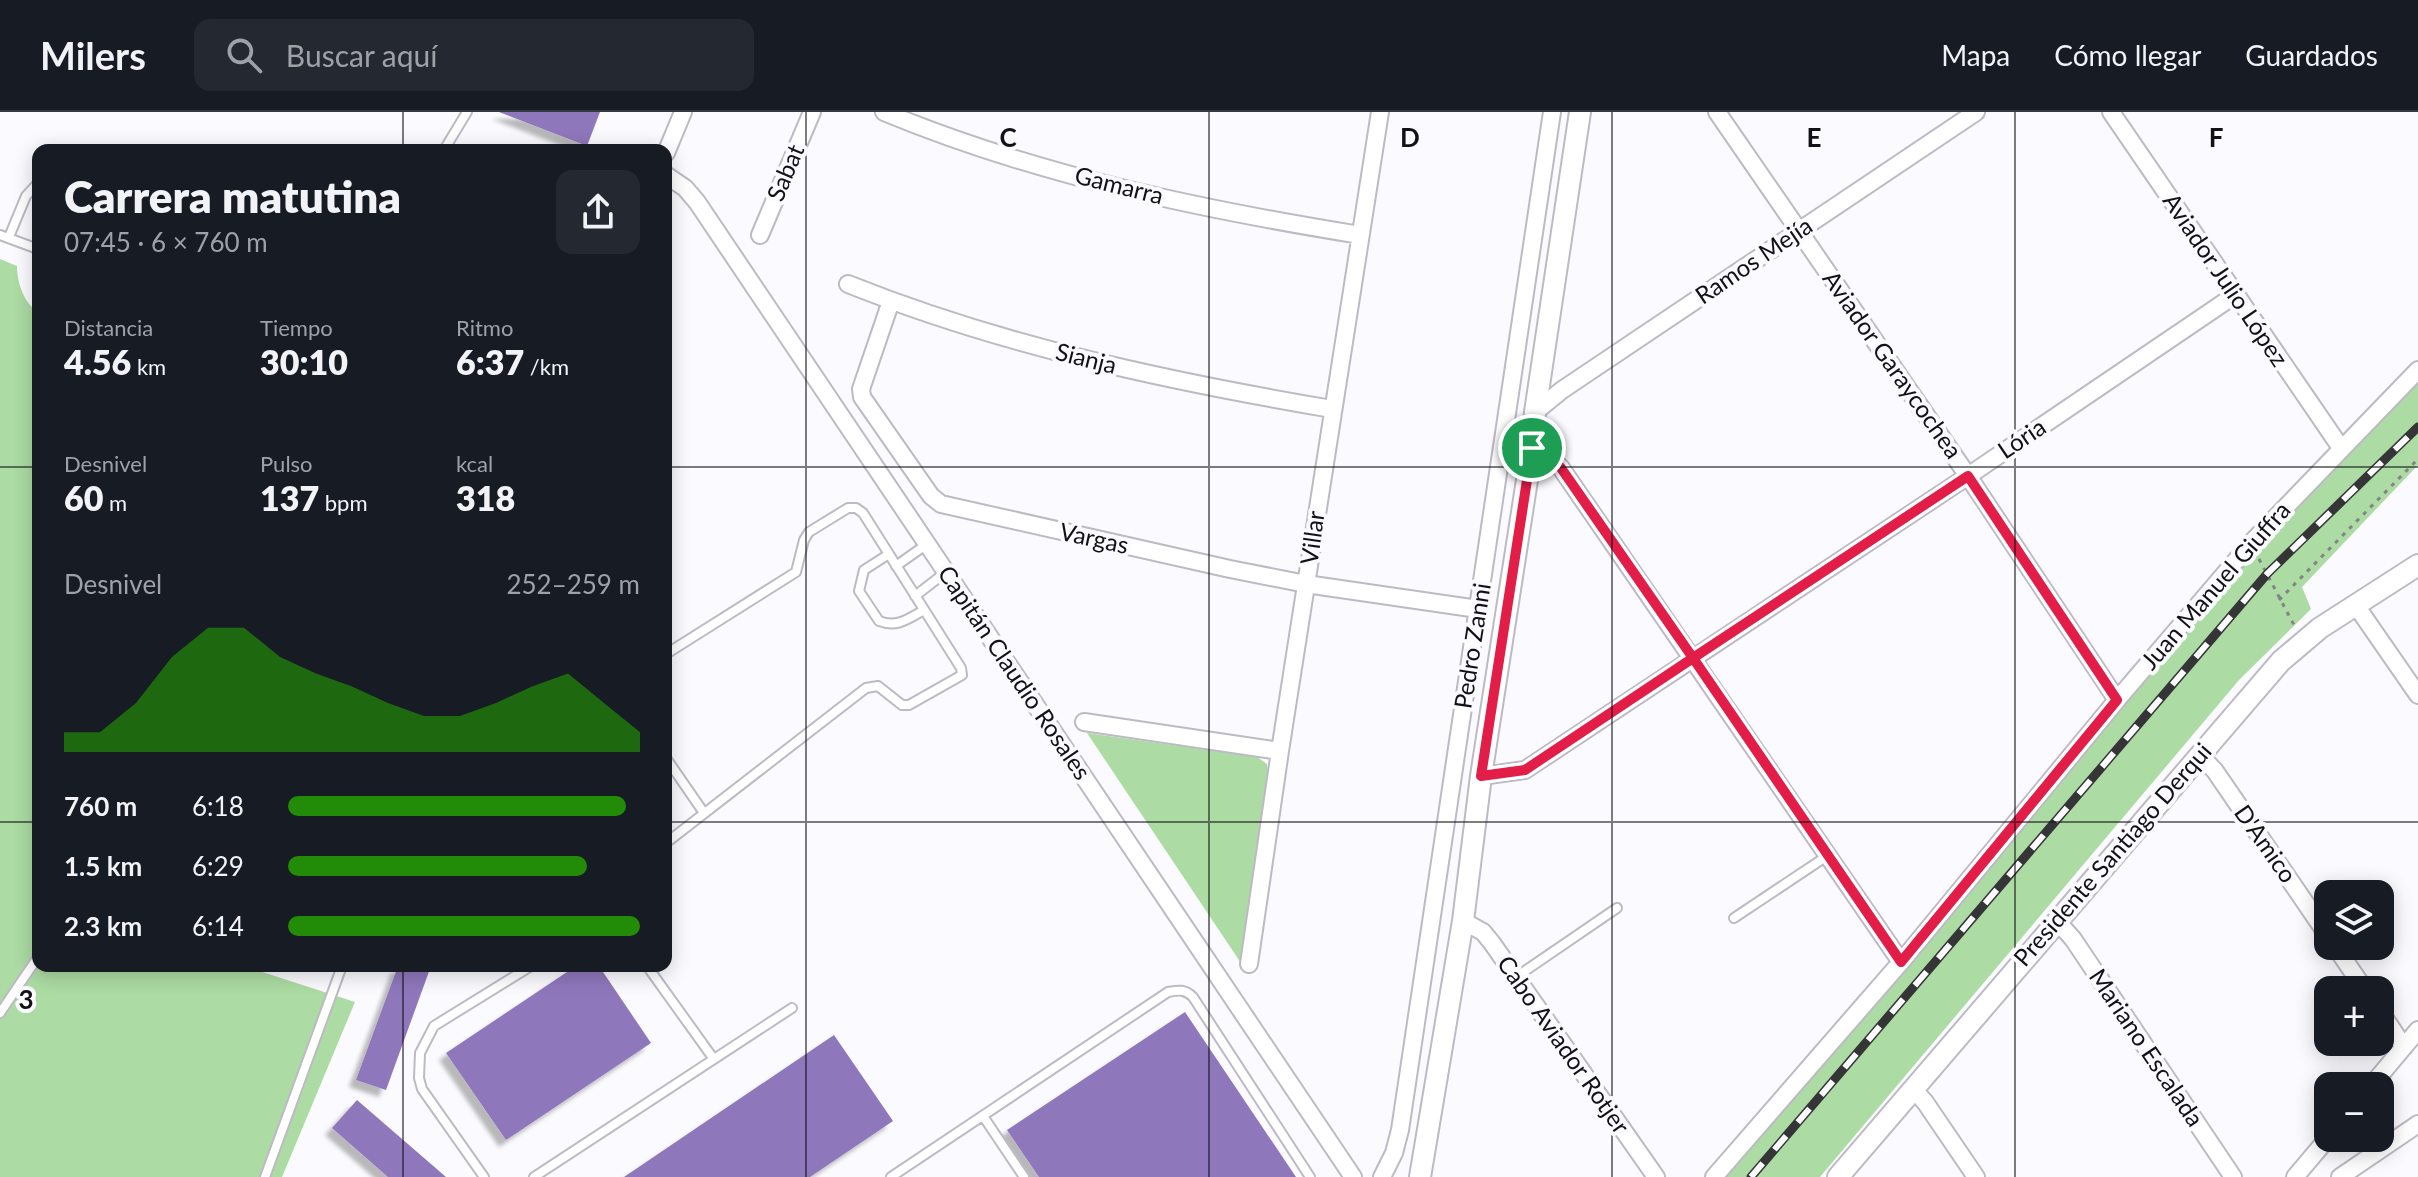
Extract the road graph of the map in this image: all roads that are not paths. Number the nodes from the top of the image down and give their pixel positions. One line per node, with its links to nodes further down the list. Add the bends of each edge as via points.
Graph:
1 (467, 112): 11 (lane)
2 (683, 112): 12 (street)
3 (812, 112): 16 (street, Sabat)
4 (884, 112): 17 (street, Gamarra, via 1033,164 1122,188)
5 (1380, 112): 17 (street, Villar)
6 (1552, 112): 37 (street, Pedro Zanni)
7 (1580, 112): 25 (street)
8 (1717, 112): 15 (street, Aviador Garaycochea)
9 (1976, 112): 15 (street, Ramos Mejía)
10 (2111, 112): 21 (street, Aviador Julio López)
11 (448, 144)
12 (670, 144)
13 (672, 179): 29 (street, Capitán Claudio Rosales, via 697,202)
14 (32, 190): 18 (lane)
15 (1799, 231): 25 (street, Ramos Mejía); 28 (street, Aviador Garaycochea)
16 (760, 235)
17 (1360, 235): 24 (street, Villar)
18 (4, 236): 19 (lane)
19 (32, 247)
20 (848, 284): 22 (street, Sianja)
21 (2235, 295): 27 (street, Aviador Julio López); 28 (street, Lória)
22 (891, 301): 24 (street, Sianja, via 1106,365); 34 (street, Vargas, via 862,397 941,504)
23 (2418, 370): 27 (street, Juan Manuel Giuffra)
24 (1332, 409): 34 (street, Villar)
25 (1535, 412): 26 (street)
26 (1532, 448): 40 (street, via 1561,468); 47 (street)
27 (2341, 448): 42 (street, Juan Manuel Giuffra, via 2251,543)
28 (1968, 476): 40 (street, Lória); 42 (street, Aviador Garaycochea)
29 (927, 544): 32 (lane); 33 (street, Capitán Claudio Rosales)
30 (889, 554): 32 (lane); 38 (lane, via 864,570 859,591 884,623 896,625); 39 (lane, via 863,513 848,508 809,532 796,572)
31 (2418, 565): 36 (street, Presidente Santiago Derqui)
32 (896, 566): 35 (lane)
33 (946, 572): 35 (lane); 80 (street, Capitán Claudio Rosales)
34 (1306, 584): 37 (street, Vargas); 44 (street, Villar)
35 (915, 596): 38 (lane)
36 (2355, 604): 41 (street); 45 (street, Presidente Santiago Derqui, via 2281,661)
37 (1478, 609): 81 (street, Pedro Zanni, via 1400,1130)
38 (924, 610): 48 (lane, via 962,675 909,705 878,686 866,688)
39 (672, 650)
40 (1693, 658): 47 (street, Lória, via 1525,770); 50 (street)
41 (2418, 695)
42 (2117, 700): 56 (street, Juan Manuel Giuffra)
43 (1084, 722): 44 (street)
44 (1280, 751): 57 (street, Villar)
45 (2200, 755): 52 (street, D'Amico); 55 (street, Presidente Santiago Derqui)
46 (672, 767): 48 (lane)
47 (1481, 776): 54 (street)
48 (704, 813): 49 (lane)
49 (672, 838)
50 (1827, 856): 53 (lane); 56 (street)
51 (1617, 908): 62 (lane)
52 (2314, 916)
53 (1734, 918)
54 (1463, 921): 62 (street, Cabo Aviador Rotjer, via 1483,932); 82 (street)
55 (2057, 921): 70 (street, Presidente Santiago Derqui); 87 (street, Mariano Escalada)
56 (1901, 962): 84 (street, Juan Manuel Giuffra)
57 (1249, 964)
58 (32, 966): 64 (lane)
59 (340, 972): 74 (lane)
60 (521, 972): 75 (lane, via 434,1026 420,1053 422,1089)
61 (651, 972): 68 (lane)
62 (1516, 977): 83 (street, Cabo Aviador Rotjer)
63 (792, 1008): 68 (lane)
64 (0, 1013)
65 (2418, 1030): 67 (street)
66 (2394, 1032): 67 (street)
67 (2404, 1047): 69 (street)
68 (713, 1058): 76 (lane)
69 (2383, 1072)
70 (1913, 1089): 85 (street, Presidente Santiago Derqui); 86 (street)
71 (983, 1116): 77 (lane); 78 (lane); 79 (lane, via 1168,992 1188,991)
72 (2418, 1124): 89 (street)
73 (2316, 1152): 88 (street)
74 (265, 1177)
75 (484, 1177)
76 (534, 1177)
77 (891, 1177)
78 (1024, 1177)
79 (1310, 1177)
80 (1353, 1177)
81 (1382, 1177)
82 (1420, 1177)
83 (1656, 1177)
84 (1714, 1177)
85 (1838, 1177)
86 (1976, 1177)
87 (2233, 1177)
88 (2295, 1177)
89 (2340, 1177)

